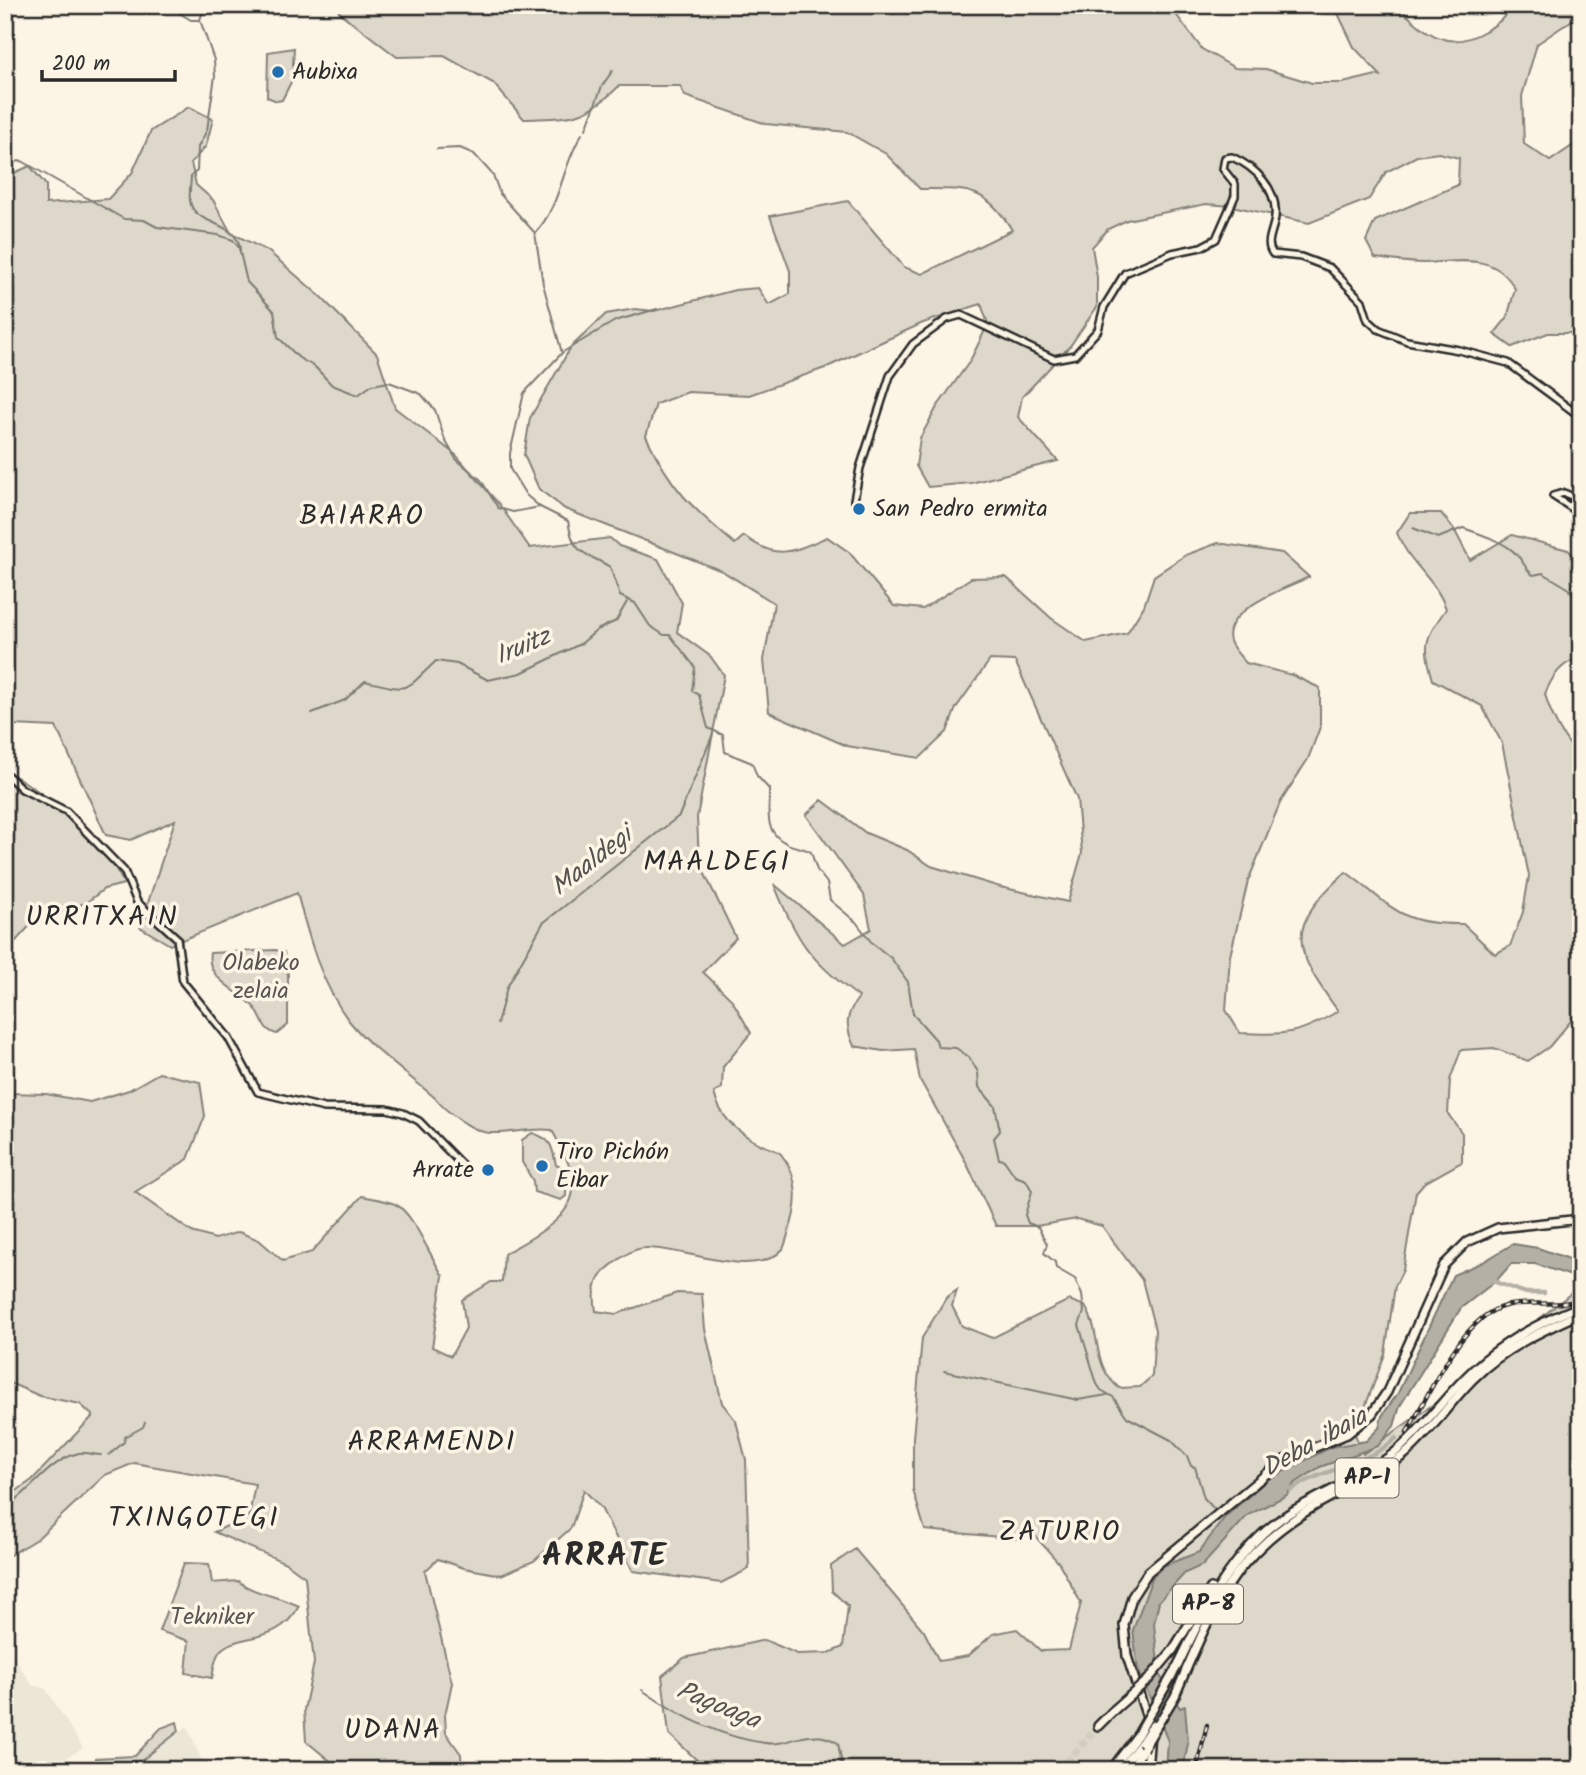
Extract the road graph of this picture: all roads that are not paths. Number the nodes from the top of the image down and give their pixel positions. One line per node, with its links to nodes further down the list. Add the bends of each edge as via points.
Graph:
1 (1581, 417): 2 (street, via 1508,363 1407,341 1378,329 1368,320 1362,301 1330,268 1301,257 1273,254 1269,242 1275,214 1272,196 1259,175 1232,157 1225,158 1223,169 1235,184 1235,196 1216,239 1120,277 1098,330 1075,355 1054,359 961,315 947,318 913,344 886,386)
2 (854, 500)
3 (1581, 500): 4 (street, via 1564,493 1553,496)
4 (1581, 513)
5 (5, 773): 6 (street, via 22,789 66,811 124,871 137,902 177,938 183,982 228,1037 258,1092 324,1108 403,1112 419,1121)
6 (463, 1166)
7 (1581, 1219): 17 (highway, via 1498,1228 1467,1242 1444,1265 1387,1392 1372,1414 1347,1434 1270,1469 1140,1583 1127,1610 1125,1640 1149,1727)
8 (1581, 1306): 10 (highway, AP-1, via 1534,1326 1503,1346 1467,1376 1390,1456 1279,1520)
9 (1581, 1313): 11 (highway, AP-1, via 1505,1352 1472,1380 1403,1455 1268,1537 1215,1604)
10 (1247, 1549): 12 (highway, AP-1, bridge, via 1217,1580 1148,1680); 13 (highway, AP-8, bridge, via 1214,1592)
11 (1186, 1670): 13 (highway, AP-8, bridge)
12 (1098, 1726)
13 (1141, 1742): 14 (highway, AP-8); 15 (highway, AP-8); 16 (highway)
14 (1111, 1770)
15 (1120, 1770)
16 (1131, 1770)
17 (1147, 1770)

